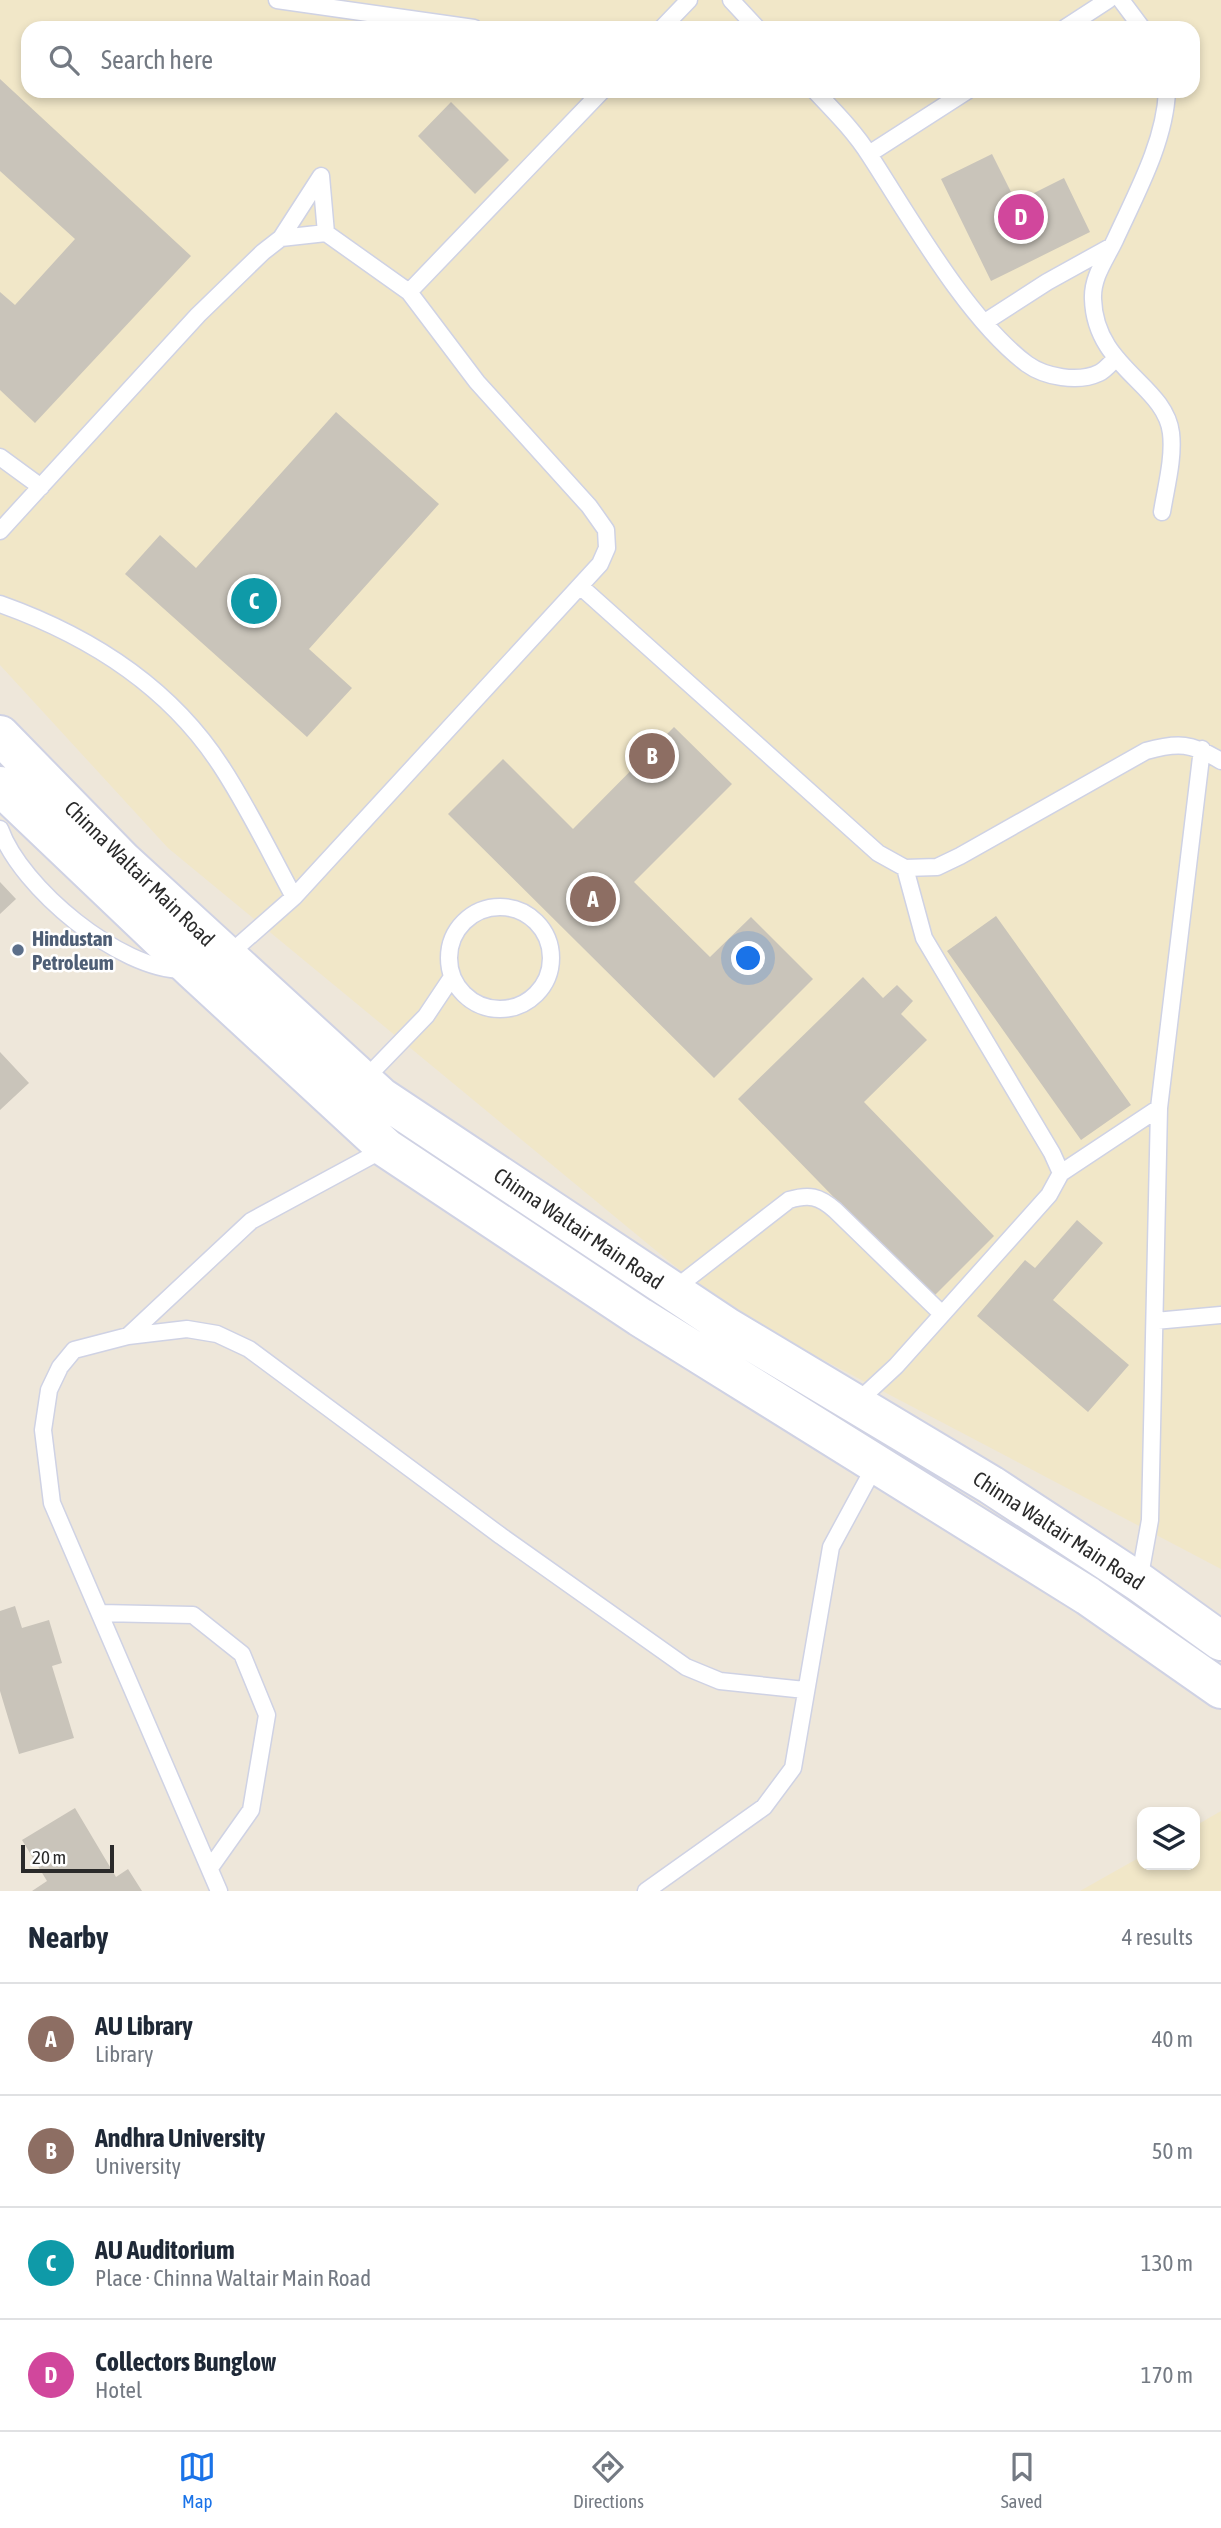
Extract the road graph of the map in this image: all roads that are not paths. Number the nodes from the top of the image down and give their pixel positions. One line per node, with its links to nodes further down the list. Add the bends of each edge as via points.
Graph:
1 (277, 0): 6 (lane)
2 (689, 0): 7 (lane)
3 (731, 0): 8 (lane)
4 (1108, 0): 9 (lane)
5 (1121, 0): 10 (lane)
6 (425, 21)
7 (669, 21)
8 (750, 21)
9 (1076, 21)
10 (1137, 21)
11 (595, 98): 19 (lane)
12 (821, 98): 15 (lane)
13 (956, 98): 15 (lane)
14 (1167, 98): 18 (lane, via 1166,115)
15 (869, 154): 20 (lane, via 914,226)
16 (326, 233): 17 (lane); 17 (lane, via 321,176); 19 (lane)
17 (281, 238): 23 (lane, via 198,315)
18 (1112, 246): 20 (lane); 21 (lane, via 1097,275 1093,298 1098,331)
19 (409, 292): 26 (lane, via 477,382 590,506 606,530 607,548 600,564)
20 (985, 321): 21 (lane, via 1028,365 1055,376 1099,373)
21 (1115, 359): 24 (lane, via 1146,390 1171,431)
22 (0, 457): 23 (lane)
23 (41, 487): 25 (lane)
24 (1162, 512)
25 (0, 531)
26 (580, 586): 33 (lane, via 878,853); 34 (lane)
27 (0, 604): 34 (lane, via 90,643 174,708 220,764)
28 (0, 735): 35 (street, Chinna Waltair Main Road, via 122,860)
29 (1202, 749): 30 (lane); 33 (lane, via 1175,743 1146,751 960,856 937,867); 38 (lane)
30 (1221, 761)
31 (0, 786): 35 (street, Chinna Waltair Main Road)
32 (0, 829): 35 (lane, via 34,882 79,924 133,959 172,970)
33 (905, 868): 40 (lane, via 924,938)
34 (294, 897): 35 (lane)
35 (210, 963): 37 (street, Chinna Waltair Main Road); 39 (street, Chinna Waltair Main Road)
36 (452, 977): 36 (lane, via 450,944 457,929 484,909 519,911 534,919 545,933 551,967 545,984 521,1006 505,1010 473,1002); 37 (lane, via 426,1016)
37 (363, 1081): 41 (street, Chinna Waltair Main Road)
38 (1159, 1108): 40 (lane); 44 (lane)
39 (386, 1148): 45 (lane, via 251,1221); 47 (street, Chinna Waltair Main Road, via 640,1317)
40 (1061, 1173): 42 (lane, via 1049,1195)
41 (673, 1290): 42 (lane, via 789,1200 805,1195 820,1198 835,1210); 46 (street, Chinna Waltair Main Road)
42 (942, 1314): 46 (lane)
43 (1221, 1315): 44 (lane)
44 (1155, 1321): 48 (lane, via 1150,1520)
45 (128, 1336): 49 (lane, via 75,1350 49,1390 43,1430 52,1503); 52 (lane, via 187,1329 217,1334 249,1349 686,1667 720,1681)
46 (855, 1405): 48 (street, Chinna Waltair Main Road, via 991,1485)
47 (877, 1461): 51 (street, Chinna Waltair Main Road, via 1088,1596); 52 (lane, via 831,1547)
48 (1139, 1582): 50 (street, Chinna Waltair Main Road)
49 (100, 1613): 53 (lane); 53 (lane, via 193,1615 242,1654 267,1715 251,1810)
50 (1221, 1641)
51 (1221, 1689)
52 (805, 1690): 55 (lane, via 793,1768 781,1786 764,1807)
53 (210, 1868): 54 (lane)
54 (219, 1891)
55 (646, 1891)

